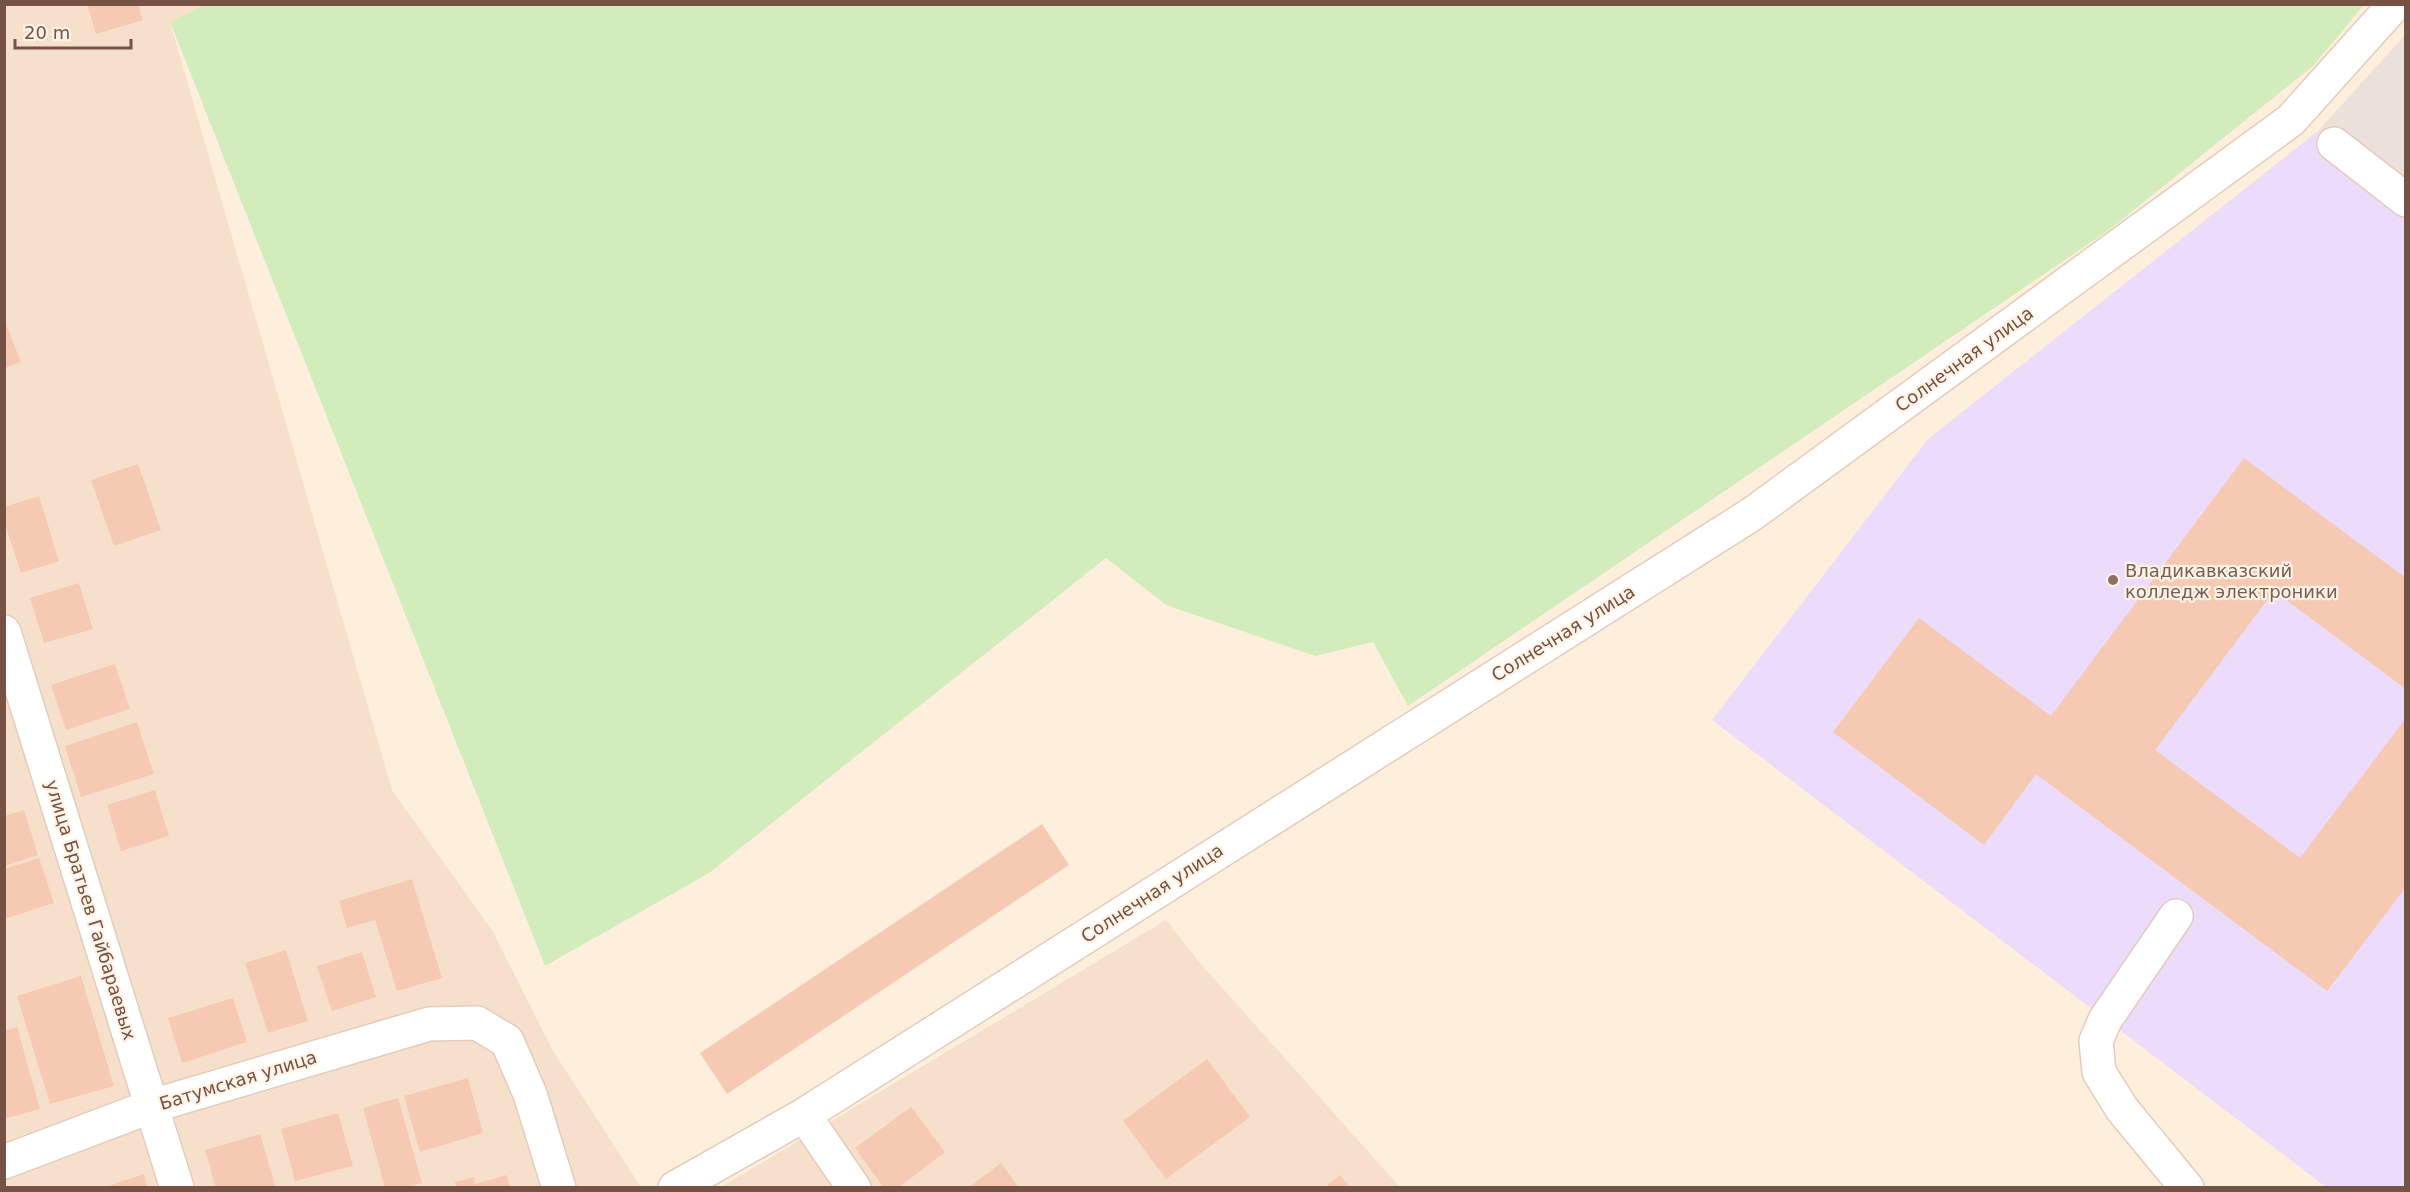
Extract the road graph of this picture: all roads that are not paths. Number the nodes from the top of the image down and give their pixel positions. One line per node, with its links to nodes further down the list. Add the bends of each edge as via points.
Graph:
1 (2395, 4): 7 (street, Солнечная улица, via 2290,120 1752,514)
2 (2334, 144): 3 (street)
3 (2406, 200)
4 (4, 632): 6 (street, улица Братьев Гайбараевых)
5 (2176, 916): 13 (street, via 2105,1020 2096,1041 2099,1072 2122,1108)
6 (152, 1106): 8 (street, Батумская улица); 9 (street, улица Братьев Гайбараевых); 10 (street, Батумская улица, via 429,1024 477,1023 507,1041 531,1094)
7 (804, 1115): 11 (street, Солнечная улица); 12 (street)
8 (4, 1162)
9 (177, 1188)
10 (559, 1188)
11 (675, 1188)
12 (854, 1188)
13 (2187, 1188)

